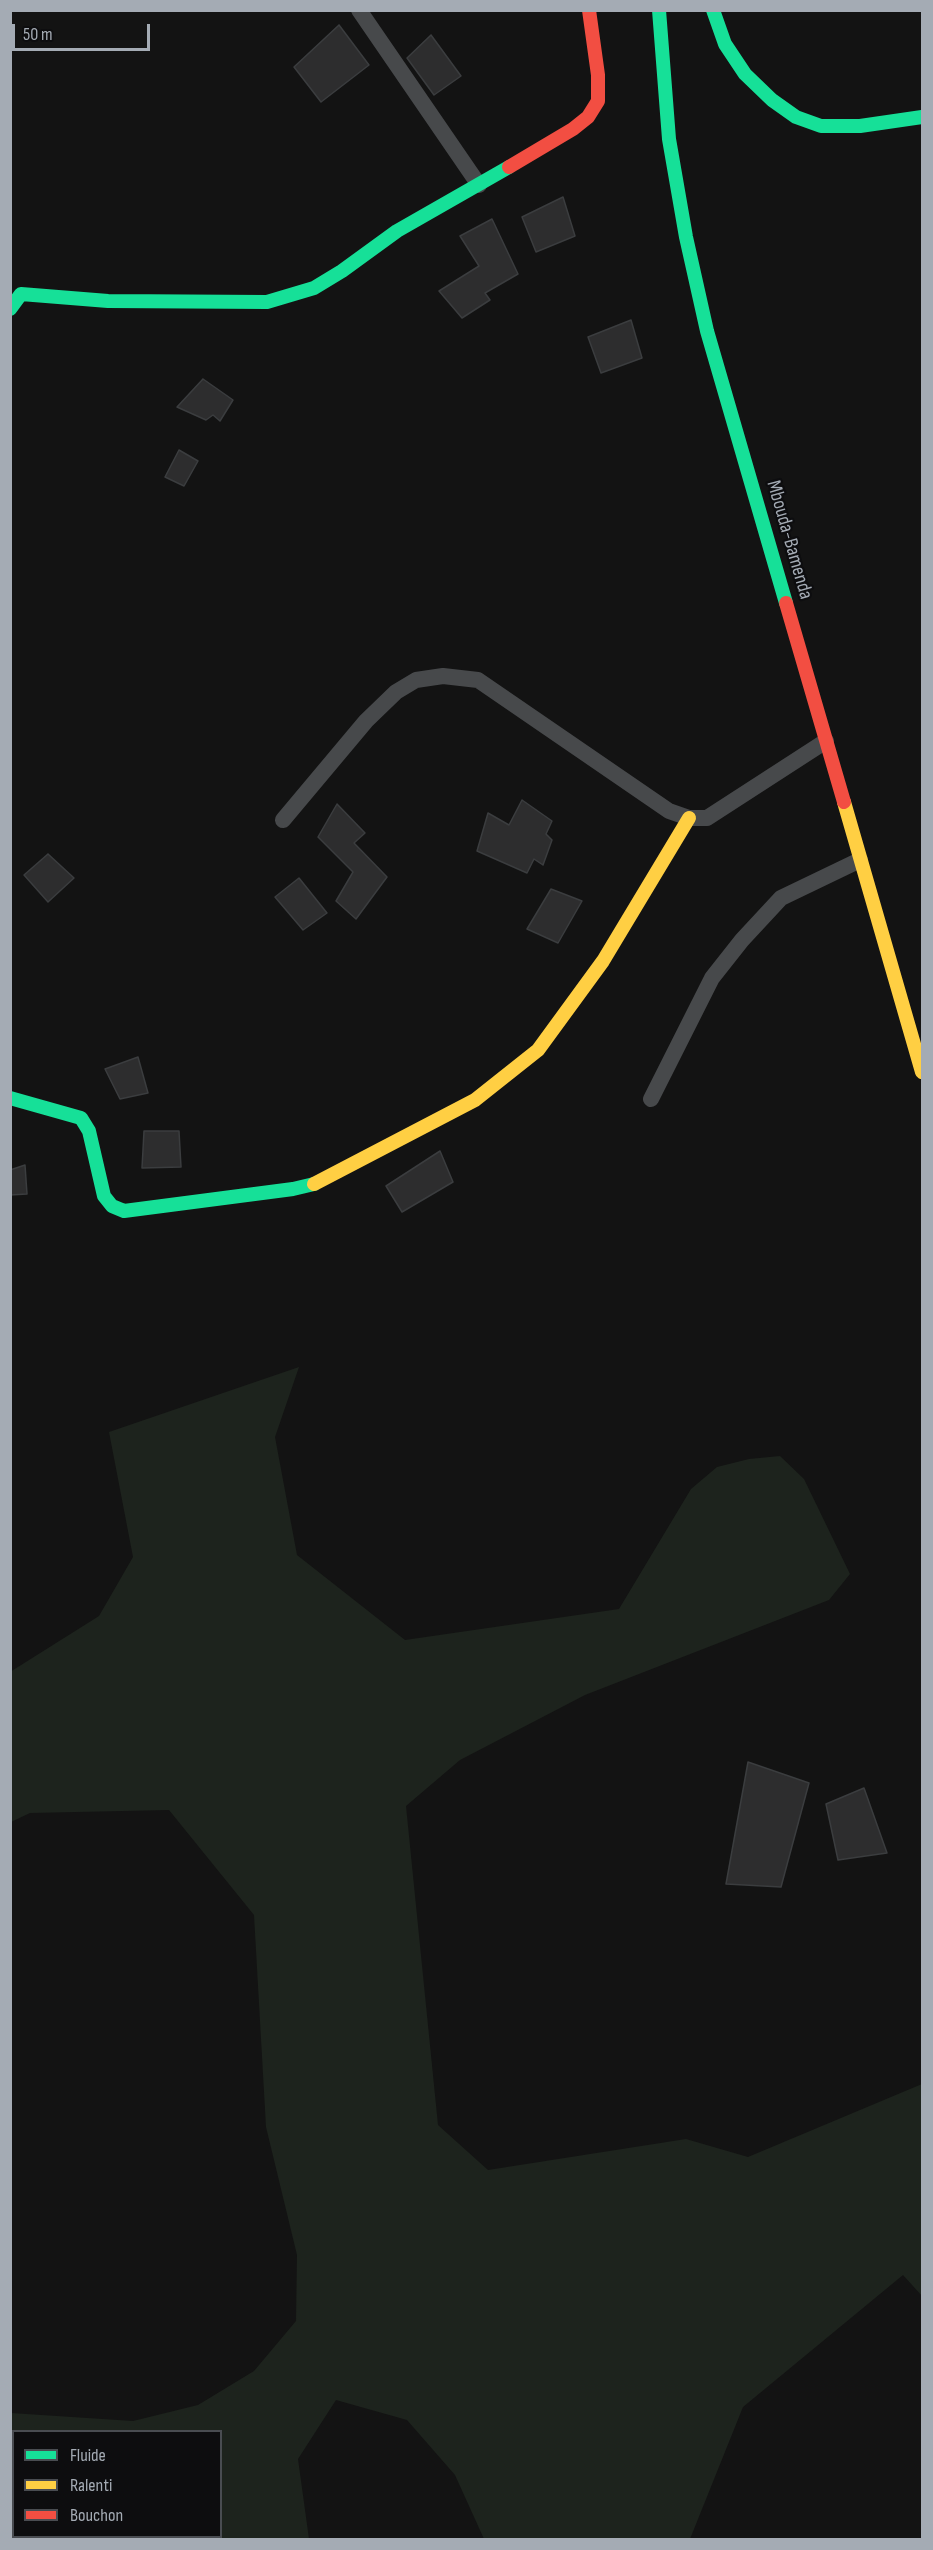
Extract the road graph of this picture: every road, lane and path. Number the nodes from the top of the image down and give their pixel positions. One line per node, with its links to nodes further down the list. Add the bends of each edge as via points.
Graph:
1 (359, 10): 6 (street)
2 (589, 10): 6 (main road, via 598,101 588,117)
3 (659, 10): 9 (main road, Mbouda-Bamenda, via 669,139 686,237 705,319)
4 (713, 10): 5 (main road, via 724,44 745,74 796,117 821,126)
5 (922, 117)
6 (479, 185): 7 (main road, via 397,231 314,288 267,302 108,301)
7 (16, 291): 8 (main road)
8 (10, 309)
9 (826, 741): 10 (street, via 707,818); 12 (main road, Mbouda-Bamenda)
10 (689, 818): 11 (street, via 669,811 478,680 443,676 416,680 396,692 366,721); 14 (main road, via 603,961 538,1050 475,1100 318,1183 124,1211 112,1206 104,1196 89,1131 81,1118)
11 (283, 820)
12 (860, 860): 13 (main road, Mbouda-Bamenda); 15 (street, via 781,898 742,940 712,978)
13 (922, 1072)
14 (10, 1098)
15 (651, 1099)

